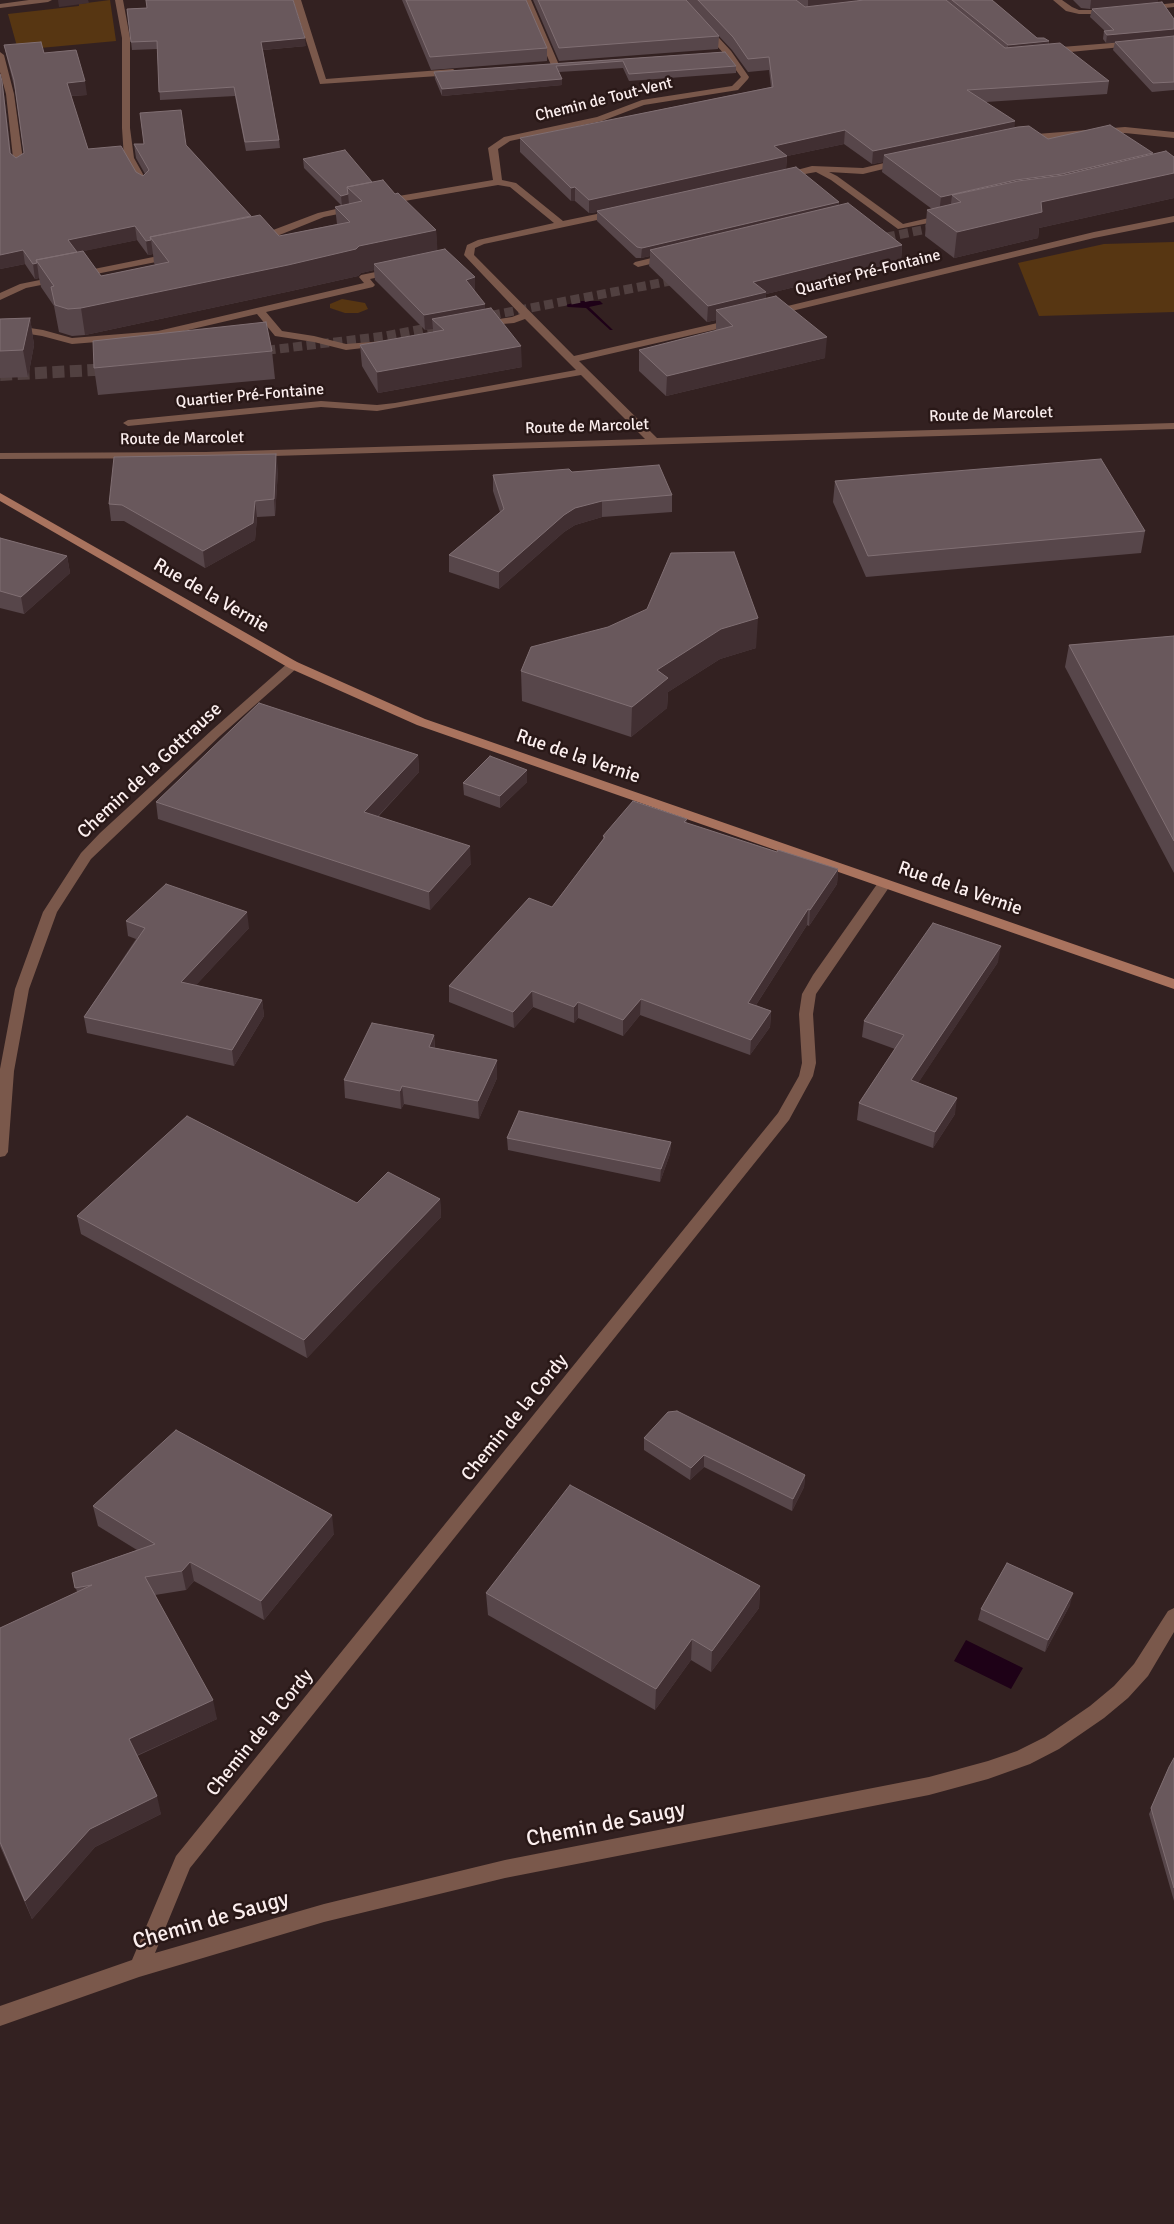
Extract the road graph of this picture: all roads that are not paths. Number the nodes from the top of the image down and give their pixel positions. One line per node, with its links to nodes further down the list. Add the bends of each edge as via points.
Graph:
1 (48, 0): 7 (street)
2 (118, 0): 28 (street, via 126,38 129,158)
3 (297, 0): 18 (street, via 323,82)
4 (526, 0): 17 (street)
5 (680, 0): 27 (street, Chemin de Tout-Vent, via 745,77 735,88 642,103 598,119 507,139 493,148)
6 (1057, 0): 11 (street, via 1079,12)
7 (21, 2): 8 (street)
8 (0, 6)
9 (1174, 6): 10 (street)
10 (1134, 9)
11 (1114, 11)
12 (1174, 40): 13 (street)
13 (1040, 52)
14 (0, 55): 24 (street, via 10,94)
15 (564, 64): 17 (street)
16 (545, 65): 17 (street)
17 (555, 65)
18 (458, 72)
19 (1160, 134): 20 (street); 21 (street, via 1125,130); 22 (street)
20 (1174, 136)
21 (1016, 139)
22 (1173, 147)
23 (912, 160): 25 (street, via 863,170)
24 (19, 167)
25 (812, 169): 26 (street); 30 (street, via 834,178 870,210 901,227)
26 (774, 178)
27 (498, 182): 32 (street, via 513,185); 33 (street, via 321,215 274,234)
28 (144, 185)
29 (629, 210): 32 (street)
30 (958, 214)
31 (1174, 218): 44 (street, Quartier Pré-Fontaine)
32 (562, 225): 40 (street, via 481,242 470,247 465,256)
33 (247, 240)
34 (184, 254): 38 (street, via 23,286)
35 (675, 256): 36 (street)
36 (638, 264)
37 (402, 269): 39 (street, via 364,277 370,285)
38 (0, 297)
39 (260, 311): 42 (street, via 158,334 72,341 17,329); 43 (street, via 279,334 346,347)
40 (526, 315): 41 (street); 44 (street)
41 (476, 326)
42 (0, 330)
43 (393, 340)
44 (570, 360): 45 (street)
45 (582, 372): 46 (street, Quartier Pré-Fontaine, via 395,406 321,404); 48 (street)
46 (128, 423)
47 (1174, 426): 48 (street, Route de Marcolet)
48 (654, 441): 49 (street, Route de Marcolet, via 206,455)
49 (0, 456)
50 (0, 496): 51 (street, Rue de la Vernie)
51 (293, 665): 52 (street, Rue de la Vernie, via 421,722); 54 (street, Chemin de la Gottrause, via 86,856 50,912 22,990 7,1071)
52 (884, 883): 53 (street, Rue de la Vernie); 56 (street, Chemin de la Cordy, via 809,994 806,1014 809,1063 806,1076 784,1116 183,1862)
53 (1174, 984)
54 (0, 1152)
55 (1174, 1616): 56 (street, Chemin de Saugy, via 1141,1670 1097,1712 1023,1758 988,1770 929,1786 504,1870 324,1913)
56 (139, 1967): 57 (street, Chemin de Saugy)
57 (0, 2016)

